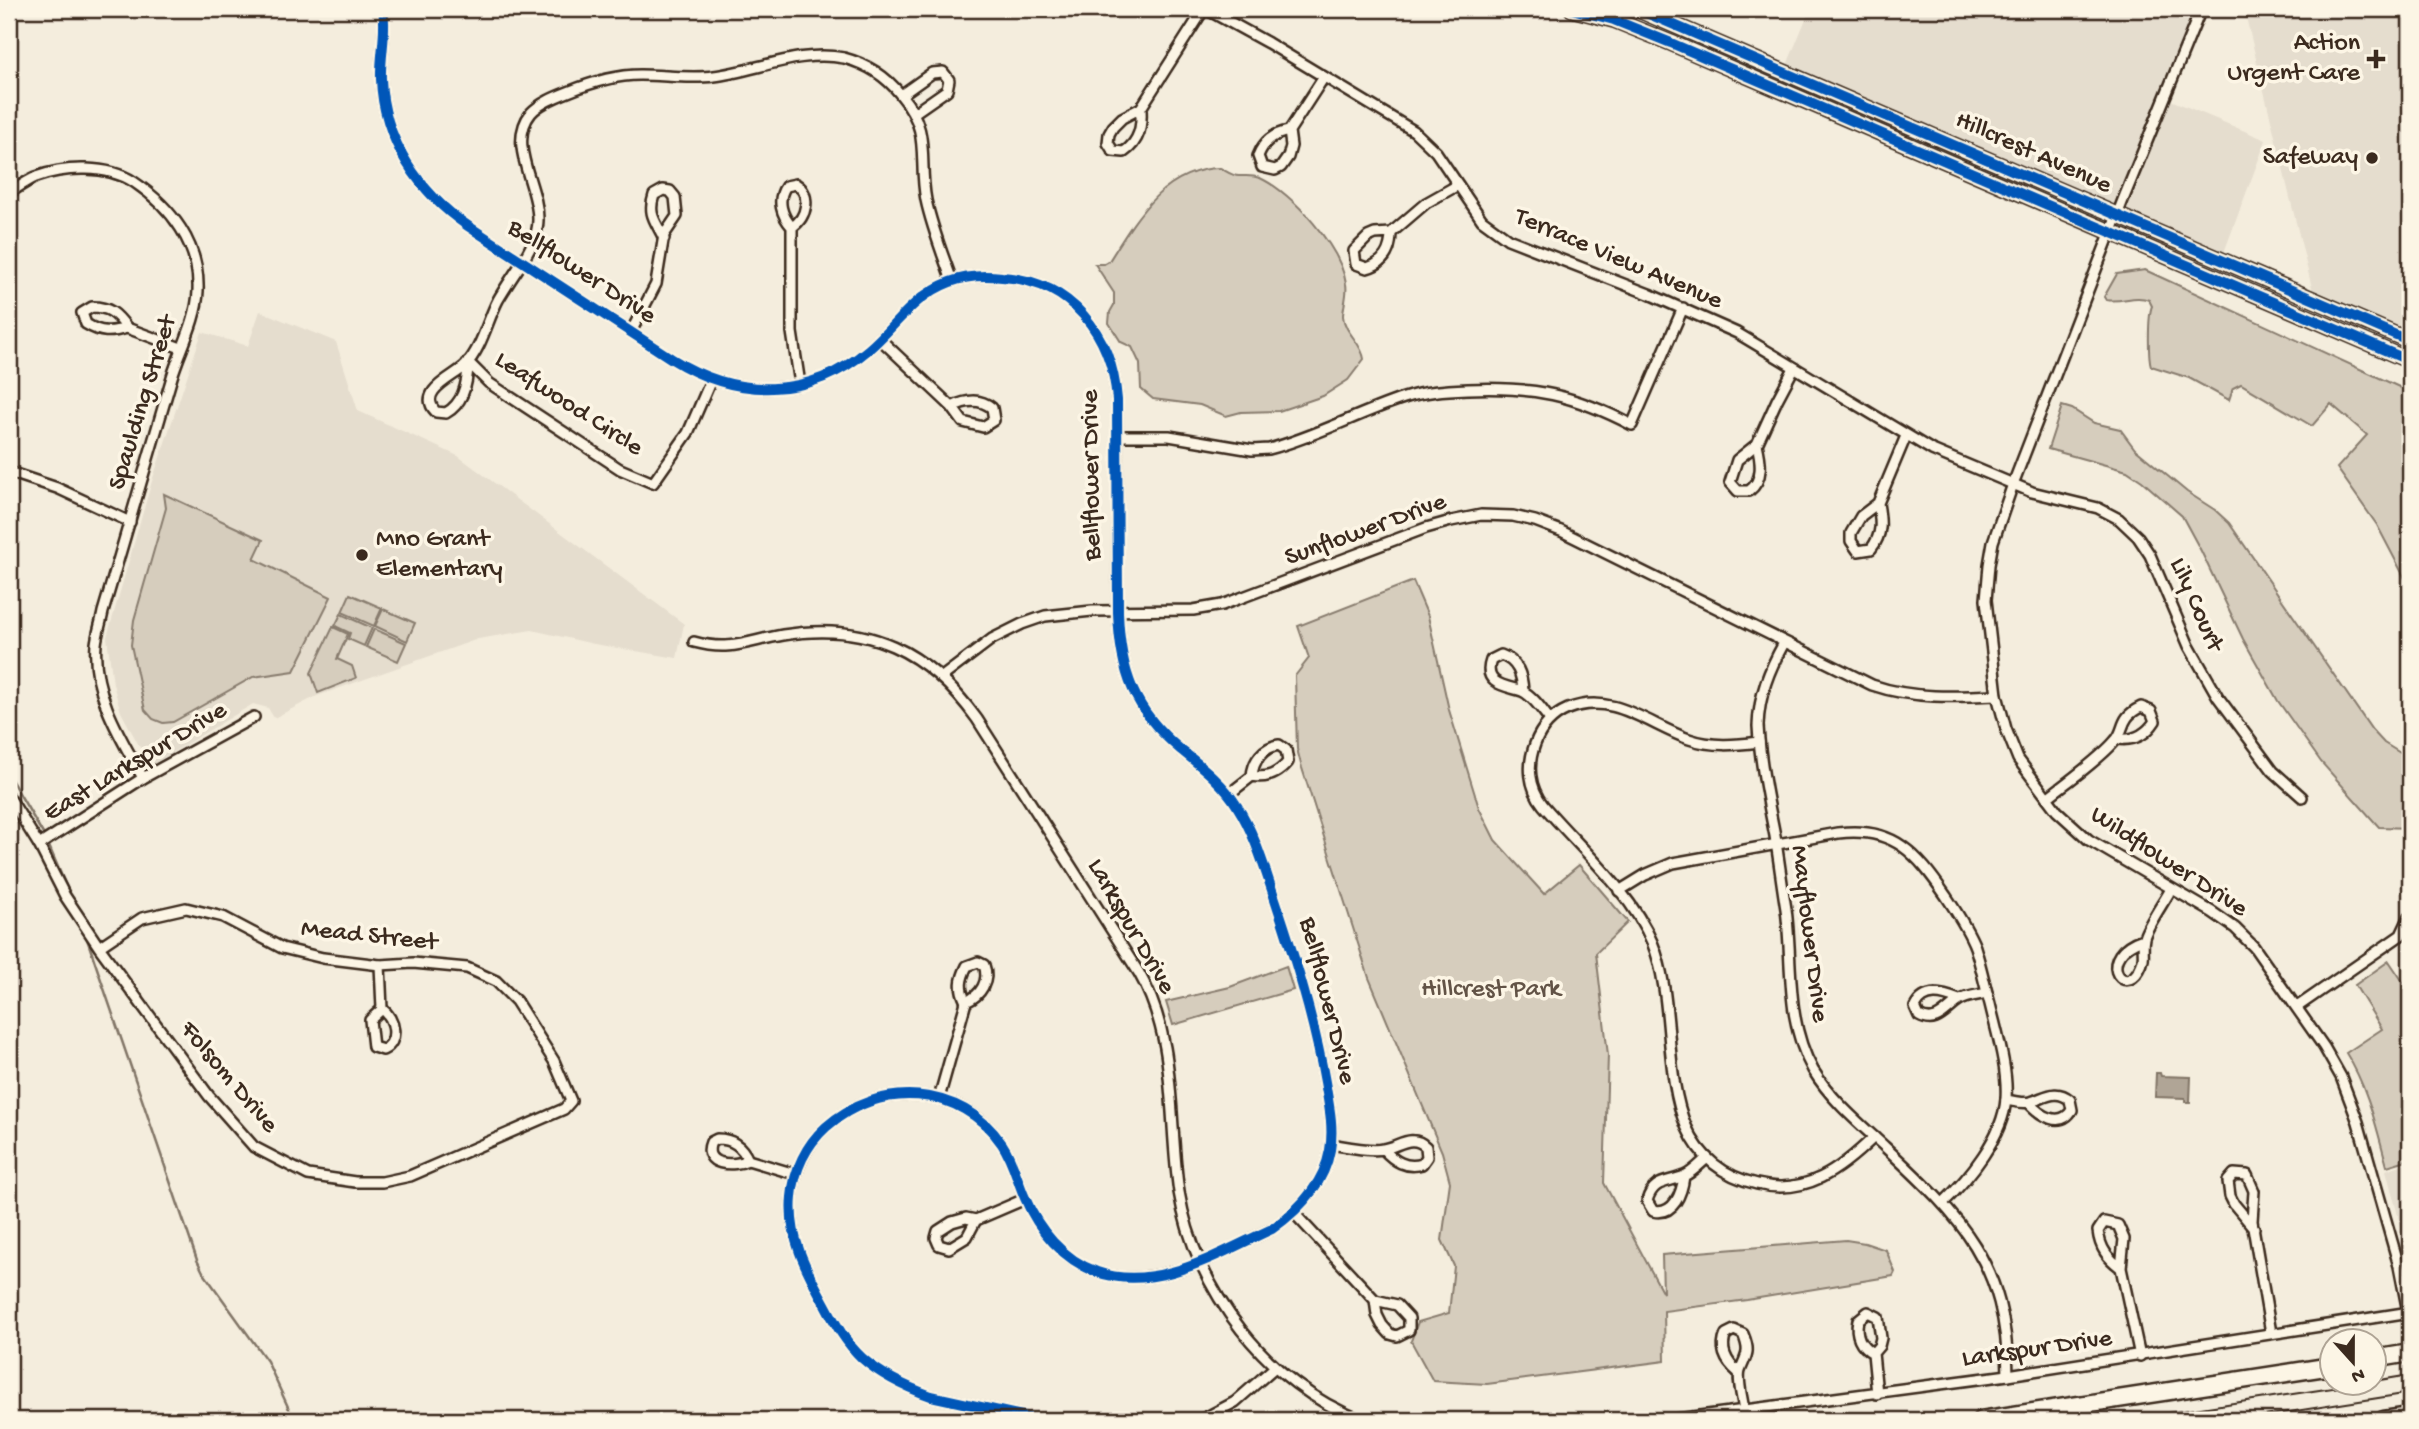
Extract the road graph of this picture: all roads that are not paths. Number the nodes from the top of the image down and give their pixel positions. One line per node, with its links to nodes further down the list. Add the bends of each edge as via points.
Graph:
1 (383, 9): 20 (street, Bellflower Drive, via 382,97 404,157 443,208)
2 (1205, 9): 8 (street, Terrace View Avenue); 10 (street)
3 (1572, 9): 6 (main road, Hillcrest Avenue, via 1631,26)
4 (1637, 9): 7 (main road, Hillcrest Avenue)
5 (2201, 9): 15 (street, Wildflower Drive)
6 (1724, 67): 7 (main road, via 1777,81); 18 (main road, Hillcrest Avenue)
7 (1794, 76): 15 (main road, Hillcrest Avenue)
8 (1324, 77): 12 (street); 13 (street, Terrace View Avenue, via 1415,132 1436,152)
9 (901, 95): 11 (street); 11 (street, via 936,72 949,79 947,90); 20 (street, via 869,67 821,56 709,77 619,76 561,94 535,109 523,130 538,220 536,236)
10 (1141, 108): 10 (street, via 1113,127 1108,143 1113,151 1124,152 1134,143 1142,127)
11 (914, 113): 21 (street, via 923,146 926,198)
12 (1289, 131): 12 (street, via 1274,136 1260,152 1258,160 1266,170 1278,169 1288,157)
13 (1458, 185): 17 (street, via 1426,203); 22 (street, Terrace View Avenue, via 1482,220 1508,239)
14 (9, 193): 27 (street, Spaulding Street, via 36,177 98,169 129,179 167,209 194,257 199,290)
15 (2118, 215): 18 (street, Wildflower Drive); 26 (main road, Hillcrest Avenue)
16 (792, 228): 32 (street, via 792,332)
17 (1391, 233): 17 (street, via 1375,234 1360,244 1354,251 1356,264 1371,267 1385,257)
18 (2111, 233): 28 (main road, Hillcrest Avenue); 38 (street, Wildflower Drive)
19 (664, 239): 19 (street, via 677,214 673,194 663,190 654,195 652,209 653,221); 24 (street, via 656,284)
20 (523, 261): 24 (street, Bellflower Drive); 29 (street)
21 (952, 281): 25 (street, Bellflower Drive, via 917,301); 34 (street, Bellflower Drive, via 986,276 1020,279 1044,286 1077,308 1107,352 1115,382)
22 (1683, 308): 30 (street, Terrace View Avenue, via 1739,334); 34 (street, via 1632,425 1559,395 1496,388 1409,396 1269,449 1181,437)
23 (127, 328): 23 (street, via 106,307 82,313 86,324 98,332); 27 (street)
24 (631, 332): 31 (street, Bellflower Drive)
25 (880, 339): 32 (street, Bellflower Drive, via 838,370); 33 (street)
26 (2410, 341)
27 (181, 348): 40 (street, Spaulding Street)
28 (2407, 361)
29 (468, 362): 29 (street, via 466,387 453,409 436,412 432,395 443,380); 31 (street, Leafwood Circle, via 489,383 620,468 653,483 688,433)
30 (1794, 368): 35 (street, Terrace View Avenue); 36 (street)
31 (711, 380): 32 (street, Bellflower Drive, via 753,389)
32 (800, 384)
33 (952, 407): 33 (street, via 966,424 983,427 994,420 992,408 985,402 967,401)
34 (1117, 436): 41 (street, Bellflower Drive)
35 (1906, 436): 38 (street, Terrace View Avenue); 39 (street)
36 (1757, 444): 36 (street, via 1733,469 1730,482 1742,493 1754,488 1760,472)
37 (9, 472): 40 (street, via 57,488)
38 (2013, 484): 46 (street, Wildflower Drive, via 1989,565 1988,620); 55 (street, Lily Court, via 2103,509 2130,528 2150,555 2189,646 2218,697 2273,771)
39 (1878, 503): 39 (street, via 1861,516 1851,533 1850,541 1858,551 1871,549 1878,538)
40 (130, 522): 52 (street, Spaulding Street, via 96,645 99,683 113,724)
41 (1118, 612): 43 (street, Sunflower Drive, via 1222,605 1426,528 1493,515 1523,518 1561,531); 44 (street, Sunflower Drive, via 1034,619 991,640); 53 (street, Bellflower Drive, via 1125,672 1139,703 1163,735)
42 (694, 642): 44 (street, Larkspur Drive, via 720,648 803,632 849,634 898,648)
43 (1784, 643): 46 (street, Sunflower Drive, via 1887,690 1932,696); 50 (street, Mayflower Drive, via 1765,680)
44 (942, 677): 87 (street, Larkspur Drive, via 977,719 1150,995 1170,1071 1179,1192)
45 (1523, 691): 45 (street, via 1521,672 1513,662 1502,655 1491,660 1494,679 1506,688); 48 (street)
46 (1997, 695): 56 (street, Wildflower Drive, via 2018,759)
47 (254, 718): 52 (street, East Larkspur Drive)
48 (1550, 720): 50 (street, via 1580,705 1598,703 1698,742); 60 (street, via 1532,753 1535,793)
49 (2118, 739): 56 (street)
50 (1759, 742): 58 (street, Mayflower Drive)
51 (1252, 776): 53 (street)
52 (142, 778): 57 (street, East Larkspur Drive)
53 (1229, 794): 76 (street, Bellflower Drive, via 1254,839 1307,999 1329,1106)
54 (9, 797): 57 (street, Folsom Drive)
55 (2302, 797)
56 (2047, 798): 59 (street, Wildflower Drive, via 2087,839)
57 (39, 845): 64 (street, Folsom Drive)
58 (1776, 845): 60 (street, via 1673,863); 66 (street, via 1856,831 1906,848 1928,870 1966,927); 75 (street, Mayflower Drive, via 1792,1003 1805,1052 1822,1082)
59 (2171, 889): 63 (street); 69 (street, Wildflower Drive, via 2245,937)
60 (1619, 891): 78 (street, via 1639,915 1654,946 1681,1112 1695,1145)
61 (2410, 916): 62 (street)
62 (2406, 935): 69 (street)
63 (2143, 939): 63 (street, via 2122,951 2115,967 2120,978 2136,976 2145,959)
64 (99, 947): 65 (street, Mead Street, via 142,918 186,908 223,917 282,948); 74 (street, Folsom Drive, via 209,1096 254,1147 308,1175 355,1182 410,1176)
65 (380, 965): 70 (street); 74 (street, Mead Street, via 467,968 496,981 516,1001 554,1061 571,1101)
66 (1987, 993): 67 (street); 72 (street)
67 (1959, 1000): 67 (street, via 1935,993 1915,1007 1919,1016 1932,1019 1944,1015)
68 (967, 1002): 71 (street)
69 (2297, 1007): 90 (street, Wildflower Drive, via 2348,1095 2392,1238)
70 (382, 1009)
71 (939, 1098): 80 (street, Bellflower Drive, via 900,1094 852,1108 820,1132); 82 (street, Bellflower Drive, via 975,1116 1002,1144)
72 (2006, 1100): 73 (street); 83 (street, via 1983,1157)
73 (2029, 1103)
74 (564, 1110)
75 (1874, 1137): 78 (street, via 1837,1170 1794,1187 1751,1183); 83 (street, Mayflower Drive)
76 (1331, 1144): 77 (street); 84 (street, Bellflower Drive, via 1320,1178)
77 (1384, 1149)
78 (1707, 1158): 81 (street)
79 (748, 1160): 80 (street)
80 (795, 1174): 103 (street, via 791,1213 798,1251 851,1347 878,1371 931,1396)
81 (1684, 1176): 81 (street, via 1652,1190 1647,1200 1653,1211 1662,1212 1675,1203)
82 (1025, 1199): 85 (street); 87 (street, Bellflower Drive, via 1053,1242 1100,1273 1144,1278)
83 (1943, 1203): 99 (street, Mayflower Drive, via 1969,1235 1992,1279 2004,1326)
84 (1294, 1213): 87 (street, Bellflower Drive, via 1272,1229); 89 (street)
85 (976, 1220)
86 (2253, 1228): 86 (street, via 2251,1181 2244,1174 2234,1174 2228,1181 2230,1196); 91 (street)
87 (1200, 1261): 96 (street, Larkspur Drive, via 1224,1306)
88 (2121, 1268): 88 (street, via 2122,1233 2115,1223 2104,1222 2098,1231 2101,1247); 94 (street)
89 (1375, 1300): 89 (street, via 1385,1330 1397,1336 1409,1330 1409,1318 1397,1305)
90 (2409, 1312): 91 (street, Larkspur Drive)
91 (2271, 1333): 94 (street, Larkspur Drive)
92 (1873, 1353): 100 (street)
93 (2410, 1353): 95 (highway)
94 (2140, 1356): 99 (street, Larkspur Drive)
95 (2388, 1357)
96 (1275, 1367): 104 (street, via 1235,1402); 105 (street, Larkspur Drive, via 1310,1394)
97 (2318, 1368): 107 (highway)
98 (1740, 1373): 101 (street)
99 (2008, 1375): 100 (street, Larkspur Drive)
100 (1877, 1394): 101 (street, Larkspur Drive)
101 (1744, 1411): 106 (street, Larkspur Drive)
102 (2410, 1416): 108 (highway)
103 (1040, 1420)
104 (1201, 1420)
105 (1361, 1420)
106 (1669, 1420)
107 (1981, 1420)
108 (2384, 1420)

